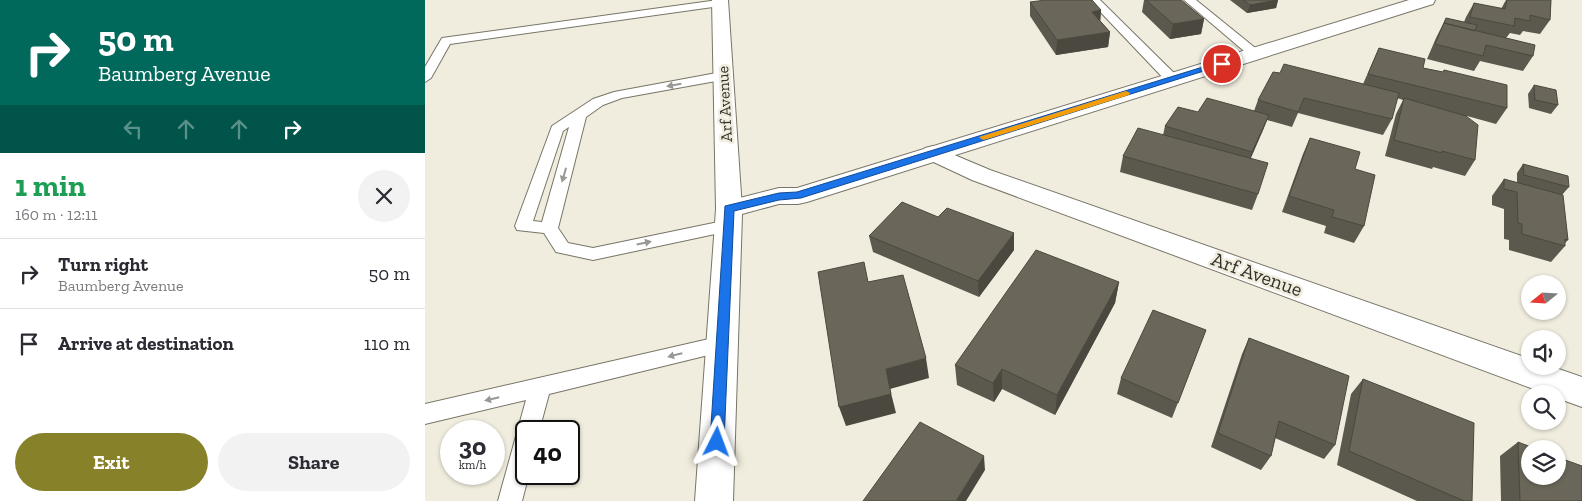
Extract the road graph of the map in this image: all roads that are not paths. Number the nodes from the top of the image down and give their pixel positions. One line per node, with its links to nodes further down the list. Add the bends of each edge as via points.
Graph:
1 (1095, 0): 8 (lane)
2 (1189, 0): 5 (lane)
3 (1427, 0): 5 (street)
4 (720, 1): 6 (street, Arf Avenue); 7 (lane, via 446,41)
5 (1255, 54): 8 (street)
6 (722, 76): 9 (lane, one-way to 9, via 619,95 598,102); 11 (street, Arf Avenue)
7 (425, 78)
8 (1172, 79): 10 (street)
9 (581, 115): 12 (lane, one-way to 12); 12 (lane, via 557,129 523,226)
10 (933, 153): 11 (street, via 798,196 779,196); 15 (street, Arf Avenue, via 981,175)
11 (728, 217): 12 (lane, one-way to 11, via 562,248 593,254); 13 (street, Arf Avenue)
12 (549, 228)
13 (722, 344): 14 (lane, one-way to 14); 20 (street, Arf Avenue)
14 (540, 388): 16 (lane, one-way to 16); 17 (lane)
15 (1582, 392)
16 (425, 414)
17 (531, 420)
18 (515, 482): 19 (lane)
19 (510, 501)
20 (714, 501)

